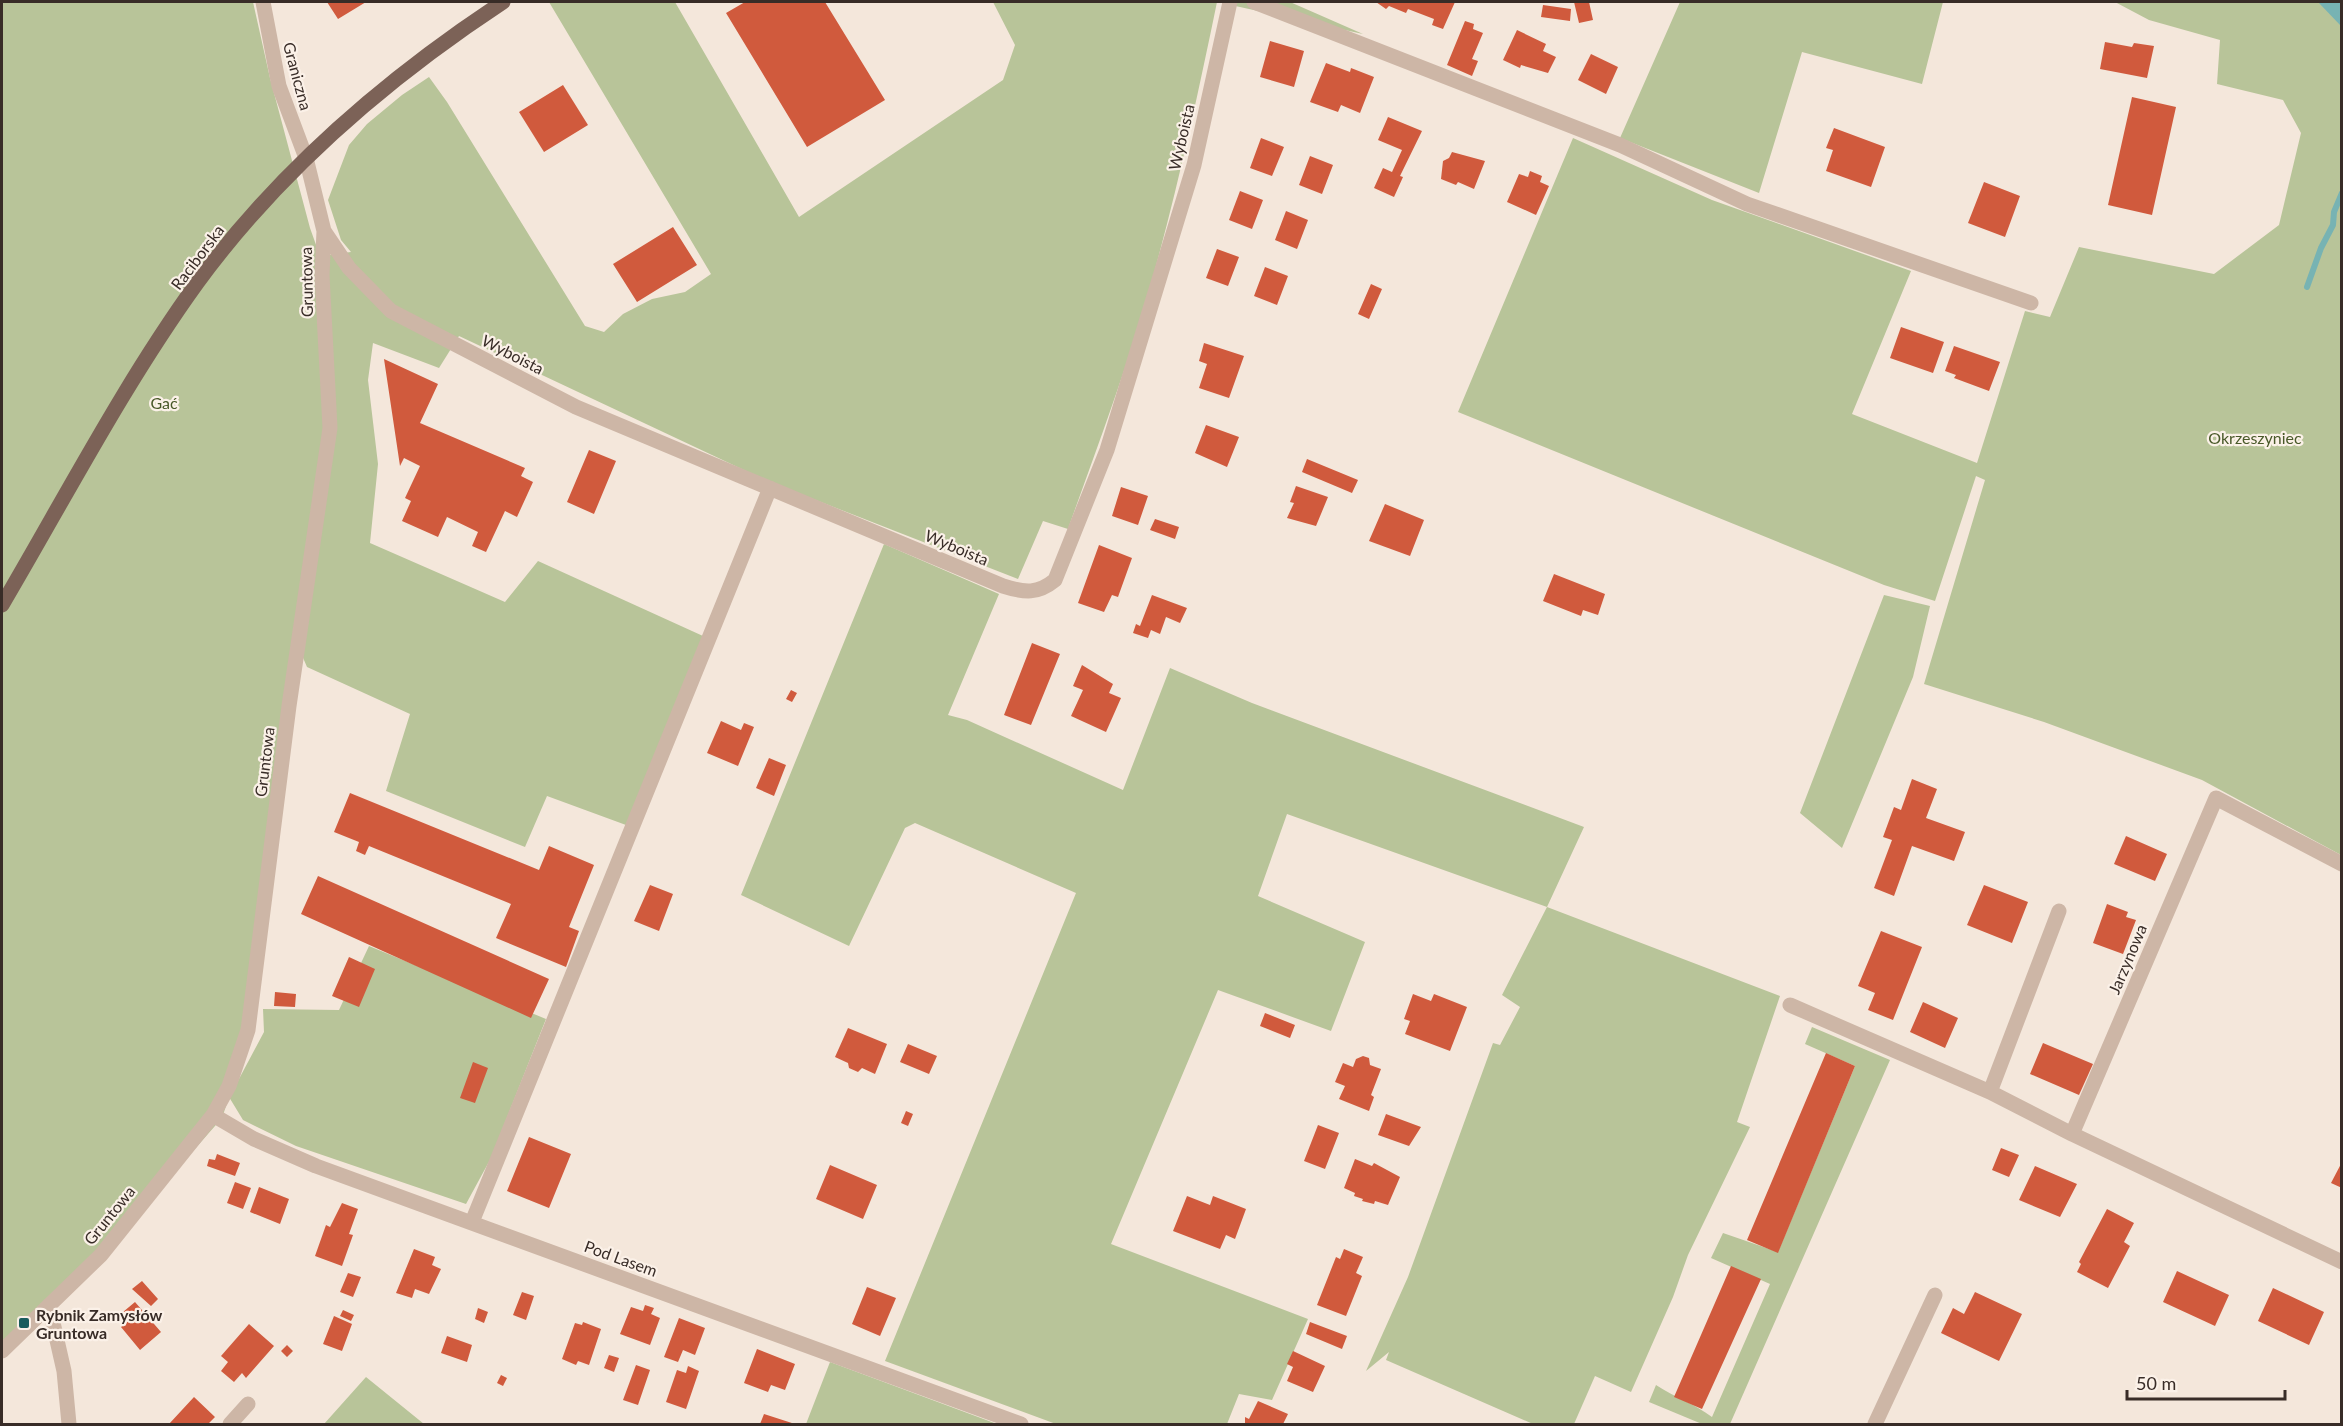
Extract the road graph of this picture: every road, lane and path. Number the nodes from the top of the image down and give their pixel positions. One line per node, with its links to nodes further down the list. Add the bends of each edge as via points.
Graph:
1 (263, 2): 5 (street, Graniczna, via 279,86)
2 (503, 2): 5 (main road, Raciborska, via 377,92)
3 (1230, 2): 10 (street, Wyboista, via 1194,165 1107,450 1055,579 1030,593 1003,586)
4 (1254, 2): 9 (street, via 1620,145 1747,204)
5 (306, 158): 6 (street, Gruntowa); 11 (main road, Raciborska, via 240,229 197,284 125,395)
6 (324, 231): 7 (street, Wyboista); 8 (street, Gruntowa)
7 (349, 268): 8 (street); 10 (street, Wyboista, via 391,311 576,407)
8 (322, 275): 16 (street, Gruntowa, via 330,428 327,464 289,706 249,1030 229,1086)
9 (2031, 303)
10 (770, 488): 18 (street)
11 (2, 606)
12 (2342, 864): 17 (street, Jarzynowa, via 2216,798)
13 (2059, 910): 15 (street)
14 (1790, 1005): 15 (street)
15 (1989, 1092): 17 (street)
16 (213, 1115): 18 (street, Pod Lasem, via 254,1139 316,1166); 21 (street, Gruntowa, via 101,1255)
17 (2072, 1134): 19 (street)
18 (472, 1222): 26 (street, Pod Lasem)
19 (2342, 1262)
20 (1935, 1295): 27 (street)
21 (49, 1305): 22 (street, Gruntowa); 24 (street, via 64,1371)
22 (2, 1351)
23 (248, 1404): 25 (street)
24 (69, 1425)
25 (230, 1425)
26 (1021, 1425)
27 (1875, 1425)

